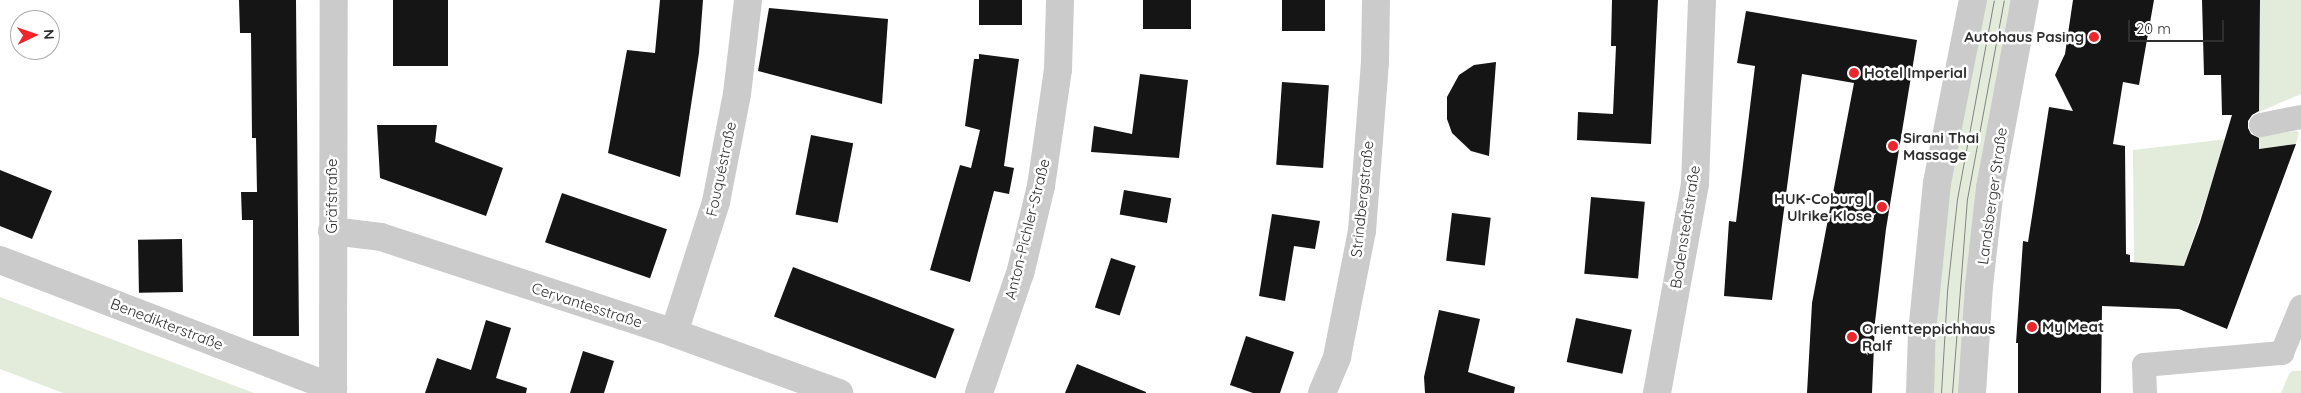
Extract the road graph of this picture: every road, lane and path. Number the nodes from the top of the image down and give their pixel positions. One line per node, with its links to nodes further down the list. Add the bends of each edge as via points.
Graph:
1 (334, 0): 10 (street, Gräfstraße)
2 (748, 0): 13 (street, Fouquéstraße, via 737,94 716,202)
3 (1060, 0): 16 (street, Anton-Pichler-Straße, via 1058,69 1041,186 1021,270)
4 (1376, 0): 17 (street, Strindbergstraße, via 1375,63 1362,231 1337,357)
5 (1702, 0): 18 (street, Bodenstedtstraße, via 1695,183)
6 (1973, 0): 19 (street, via 1937,183 1922,333)
7 (2025, 0): 20 (street, Landsberger Straße, via 1990,188)
8 (2301, 117): 9 (street)
9 (2261, 125)
10 (332, 231): 13 (street, Cervantesstraße, via 381,237); 14 (street, Gräfstraße)
11 (0, 260): 14 (street, Benedikterstraße)
12 (2301, 307): 21 (street, via 2288,356 2144,365)
13 (674, 333): 15 (street, Cervantesstraße)
14 (333, 391)
15 (839, 393)
16 (979, 393)
17 (1322, 393)
18 (1657, 393)
19 (1920, 393)
20 (1972, 393)
21 (2144, 393)

